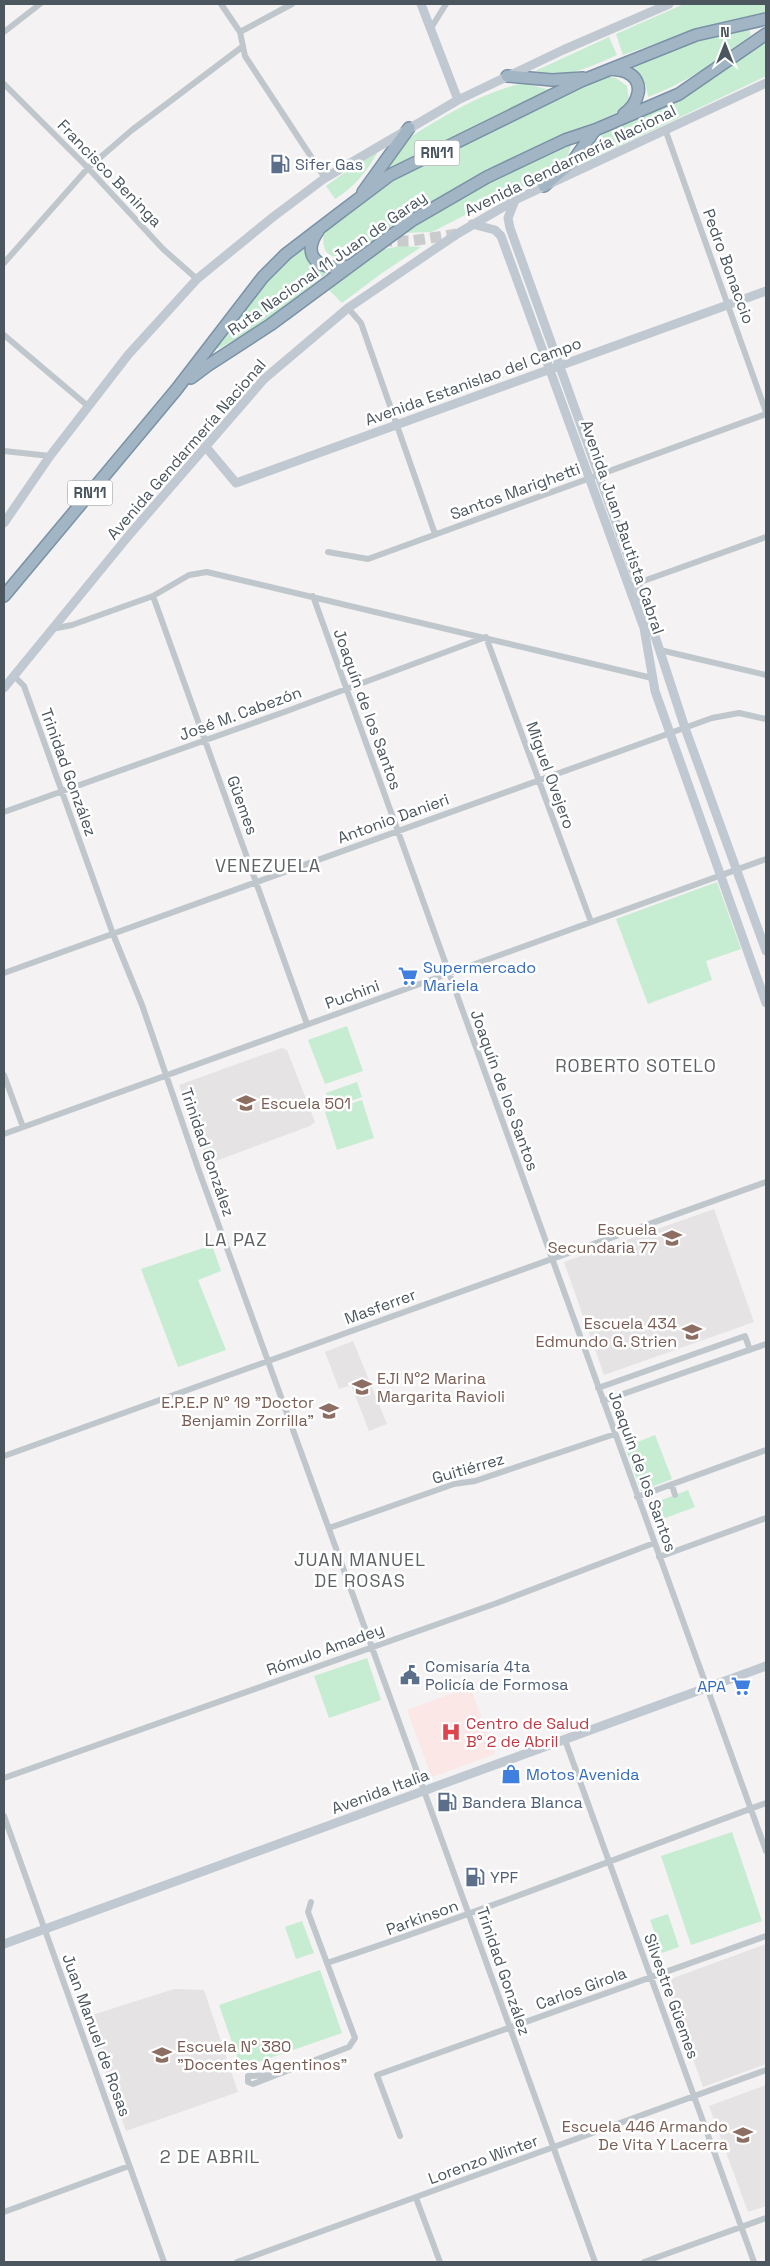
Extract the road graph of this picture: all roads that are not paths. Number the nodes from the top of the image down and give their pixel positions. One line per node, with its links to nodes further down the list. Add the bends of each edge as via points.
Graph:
1 (40, 4): 9 (street)
2 (220, 4): 10 (street)
3 (292, 4): 10 (street)
4 (421, 4): 8 (main road)
5 (446, 4): 8 (street)
6 (669, 4): 14 (main road)
7 (766, 19): 13 (highway, Ruta Nacional 11 Juan de Garay / RN11, via 696,35)
8 (430, 28): 18 (main road)
9 (4, 32)
10 (240, 32): 12 (street)
11 (766, 34): 19 (highway, Ruta Nacional 11 Juan de Garay / RN11, via 679,94)
12 (242, 47): 23 (street, via 132,130); 24 (street)
13 (610, 69): 15 (highway, Ruta Nacional 11 Juan de Garay / RN11); 19 (highway, via 632,76 639,93 632,109)
14 (507, 76): 15 (highway, via 552,80); 18 (main road)
15 (590, 77): 26 (highway, Ruta Nacional 11 Juan de Garay / RN11, via 390,175)
16 (766, 83): 21 (main road, Avenida Gendarmería Nacional)
17 (4, 84): 23 (street, Francisco Beninga)
18 (458, 100): 20 (main road)
19 (615, 121): 22 (highway, Ruta Nacional 11 Juan de Garay / RN11)
20 (409, 128): 24 (main road); 26 (highway)
21 (665, 129): 25 (main road, Avenida Gendarmería Nacional); 34 (street, Pedro Bonaccio)
22 (595, 130): 25 (highway, via 573,161); 31 (highway, Ruta Nacional 11 Juan de Garay / RN11, via 565,140 487,177 411,220)
23 (88, 168): 30 (street); 32 (street, Francisco Beninga, via 163,249)
24 (325, 178): 32 (main road)
25 (544, 186): 27 (main road, Avenida Gendarmería Nacional)
26 (357, 200): 29 (highway, Ruta Nacional 11 Juan de Garay / RN11)
27 (515, 200): 28 (main road, Avenida Gendarmería Nacional); 37 (main road, Avenida Juan Bautista Cabral, via 508,218 510,228)
28 (472, 224): 35 (main road, Avenida Gendarmería Nacional); 37 (main road, Avenida Juan Bautista Cabral, via 495,230 501,236)
29 (320, 228): 31 (highway, via 311,247 318,262 335,269); 38 (highway, Ruta Nacional 11 Juan de Garay / RN11, via 263,277)
30 (4, 263)
31 (353, 265): 38 (highway, Ruta Nacional 11 Juan de Garay / RN11)
32 (197, 279): 39 (main road, via 128,355)
33 (766, 291): 34 (main road, Avenida Estanislao del Campo)
34 (728, 305): 37 (main road, Avenida Estanislao del Campo); 40 (street, Pedro Bonaccio)
35 (348, 308): 41 (street, via 361,323); 42 (main road, Avenida Gendarmería Nacional, via 264,379)
36 (4, 335): 39 (street)
37 (555, 367): 41 (main road, Avenida Estanislao del Campo); 45 (main road, Avenida Juan Bautista Cabral)
38 (176, 390): 51 (highway, Ruta Nacional 11 Juan de Garay / RN11)
39 (89, 407): 44 (main road)
40 (766, 413): 45 (street, Santos Marighetti)
41 (396, 424): 42 (main road, Avenida Estanislao del Campo, via 236,483); 47 (street)
42 (205, 446): 54 (main road, Avenida Gendarmería Nacional)
43 (4, 451): 44 (street)
44 (50, 456): 46 (main road)
45 (595, 476): 47 (street, Santos Marighetti); 50 (main road, Avenida Juan Bautista Cabral)
46 (4, 524)
47 (434, 534): 49 (street, Santos Marighetti, via 368,559)
48 (766, 537): 50 (street)
49 (328, 552)
50 (634, 585): 56 (main road, Avenida Juan Bautista Cabral); 59 (main road, Avenida Juan Bautista Cabral)
51 (4, 596)
52 (153, 596): 53 (street, via 189,575 207,572); 54 (street); 65 (street, Güemes)
53 (313, 596): 55 (street); 61 (street, Joaquín de los Santos)
54 (52, 629): 58 (main road, Avenida Gendarmería Nacional)
55 (486, 637): 59 (street); 61 (street, José M. Cabezón); 66 (street, Miguel Ovejero)
56 (660, 650): 57 (street); 63 (main road, Avenida Juan Bautista Cabral)
57 (766, 675)
58 (14, 676): 60 (main road, Avenida Gendarmería Nacional); 67 (street, Trinidad González, via 24,686)
59 (652, 678): 64 (main road, Avenida Juan Bautista Cabral)
60 (4, 688)
61 (347, 689): 65 (street, José M. Cabezón); 69 (street, Joaquín de los Santos)
62 (766, 719): 63 (street, Antonio Danieri, via 739,713)
63 (685, 728): 64 (street, Antonio Danieri); 71 (main road, Avenida Juan Bautista Cabral)
64 (670, 733): 66 (street, Antonio Danieri); 72 (main road, Avenida Juan Bautista Cabral)
65 (205, 740): 67 (street, José M. Cabezón); 73 (street, Güemes)
66 (539, 780): 69 (street, Antonio Danieri); 74 (street, Miguel Ovejero)
67 (61, 791): 68 (street, José M. Cabezón); 75 (street, Trinidad González)
68 (4, 812)
69 (398, 831): 73 (street, Antonio Danieri); 78 (street, Joaquín de los Santos)
70 (766, 858): 71 (street, Puchini)
71 (737, 869): 72 (street, Puchini); 76 (main road, Avenida Juan Bautista Cabral)
72 (722, 875): 74 (street, Puchini); 79 (main road, Avenida Juan Bautista Cabral)
73 (256, 882): 75 (street, Antonio Danieri); 80 (street, Güemes)
74 (591, 922): 78 (street, Puchini)
75 (113, 934): 77 (street, Antonio Danieri); 82 (street, Trinidad González)
76 (766, 951)
77 (4, 973)
78 (449, 973): 80 (street, Puchini); 86 (street, Joaquín de los Santos)
79 (766, 1003)
80 (307, 1024): 82 (street, Puchini)
81 (4, 1074): 83 (street)
82 (166, 1075): 83 (street, Puchini); 89 (street, Trinidad González)
83 (23, 1127): 84 (street, Puchini)
84 (4, 1134)
85 (766, 1182): 86 (street, Masferrer)
86 (552, 1259): 89 (street, Masferrer); 90 (street, Joaquín de los Santos)
87 (766, 1344): 88 (street)
88 (750, 1350): 90 (street, via 745,1336); 91 (street)
89 (268, 1361): 94 (street, Masferrer); 99 (street, Trinidad González)
90 (598, 1388): 91 (street, Joaquín de los Santos)
91 (603, 1402): 92 (street, Joaquín de los Santos)
92 (615, 1434): 97 (street, Joaquín de los Santos); 99 (street, Guitiérrez, via 476,1481 454,1484)
93 (766, 1450): 95 (street)
94 (4, 1456)
95 (672, 1485): 96 (street); 97 (street)
96 (675, 1494)
97 (637, 1498): 100 (street, Joaquín de los Santos)
98 (766, 1518): 101 (street)
99 (329, 1528): 102 (street, Trinidad González)
100 (654, 1543): 101 (street, Joaquín de los Santos); 102 (street, Rómulo Amadey)
101 (659, 1557): 104 (street, Joaquín de los Santos)
102 (372, 1647): 106 (street, Rómulo Amadey); 107 (street, Trinidad González)
103 (766, 1666): 104 (main road, Avenida Italia)
104 (706, 1688): 105 (main road, Avenida Italia); 109 (street, Joaquín de los Santos)
105 (565, 1740): 107 (main road, Avenida Italia); 112 (street, Silvestre Güemes)
106 (4, 1778)
107 (424, 1791): 114 (street, Trinidad González); 115 (main road, Avenida Italia)
108 (766, 1803): 109 (street, Parkinson)
109 (752, 1809): 111 (street, Joaquín de los Santos); 112 (street, Parkinson)
110 (4, 1816): 115 (street, Juan Manuel de Rosas)
111 (766, 1851)
112 (608, 1861): 114 (street, Parkinson); 119 (street, Silvestre Güemes)
113 (311, 1902): 118 (street, via 308,1912)
114 (469, 1914): 118 (street, Parkinson); 120 (street, Trinidad González)
115 (44, 1929): 117 (main road, Avenida Italia); 126 (street, Juan Manuel de Rosas)
116 (766, 1936): 119 (street, Carlos Girola)
117 (4, 1944)
118 (327, 1963): 122 (street, via 355,2038 349,2047)
119 (651, 1977): 120 (street, Carlos Girola); 123 (street, Silvestre Güemes)
120 (509, 2028): 124 (street, Carlos Girola, via 377,2076); 125 (street, Trinidad González)
121 (766, 2070): 123 (street, Lorenzo Winter)
122 (276, 2075)
123 (694, 2097): 125 (street, Lorenzo Winter); 130 (street, Silvestre Güemes)
124 (400, 2136)
125 (552, 2148): 127 (street, Lorenzo Winter); 134 (street, Trinidad González)
126 (129, 2166): 128 (street); 131 (street, Juan Manuel de Rosas)
127 (416, 2198): 132 (street, Lorenzo Winter); 133 (street)
128 (4, 2212)
129 (766, 2218): 130 (street)
130 (741, 2227): 135 (street); 136 (street, Silvestre Güemes)
131 (164, 2262)
132 (237, 2262)
133 (440, 2262)
134 (595, 2262)
135 (644, 2262)
136 (754, 2262)

